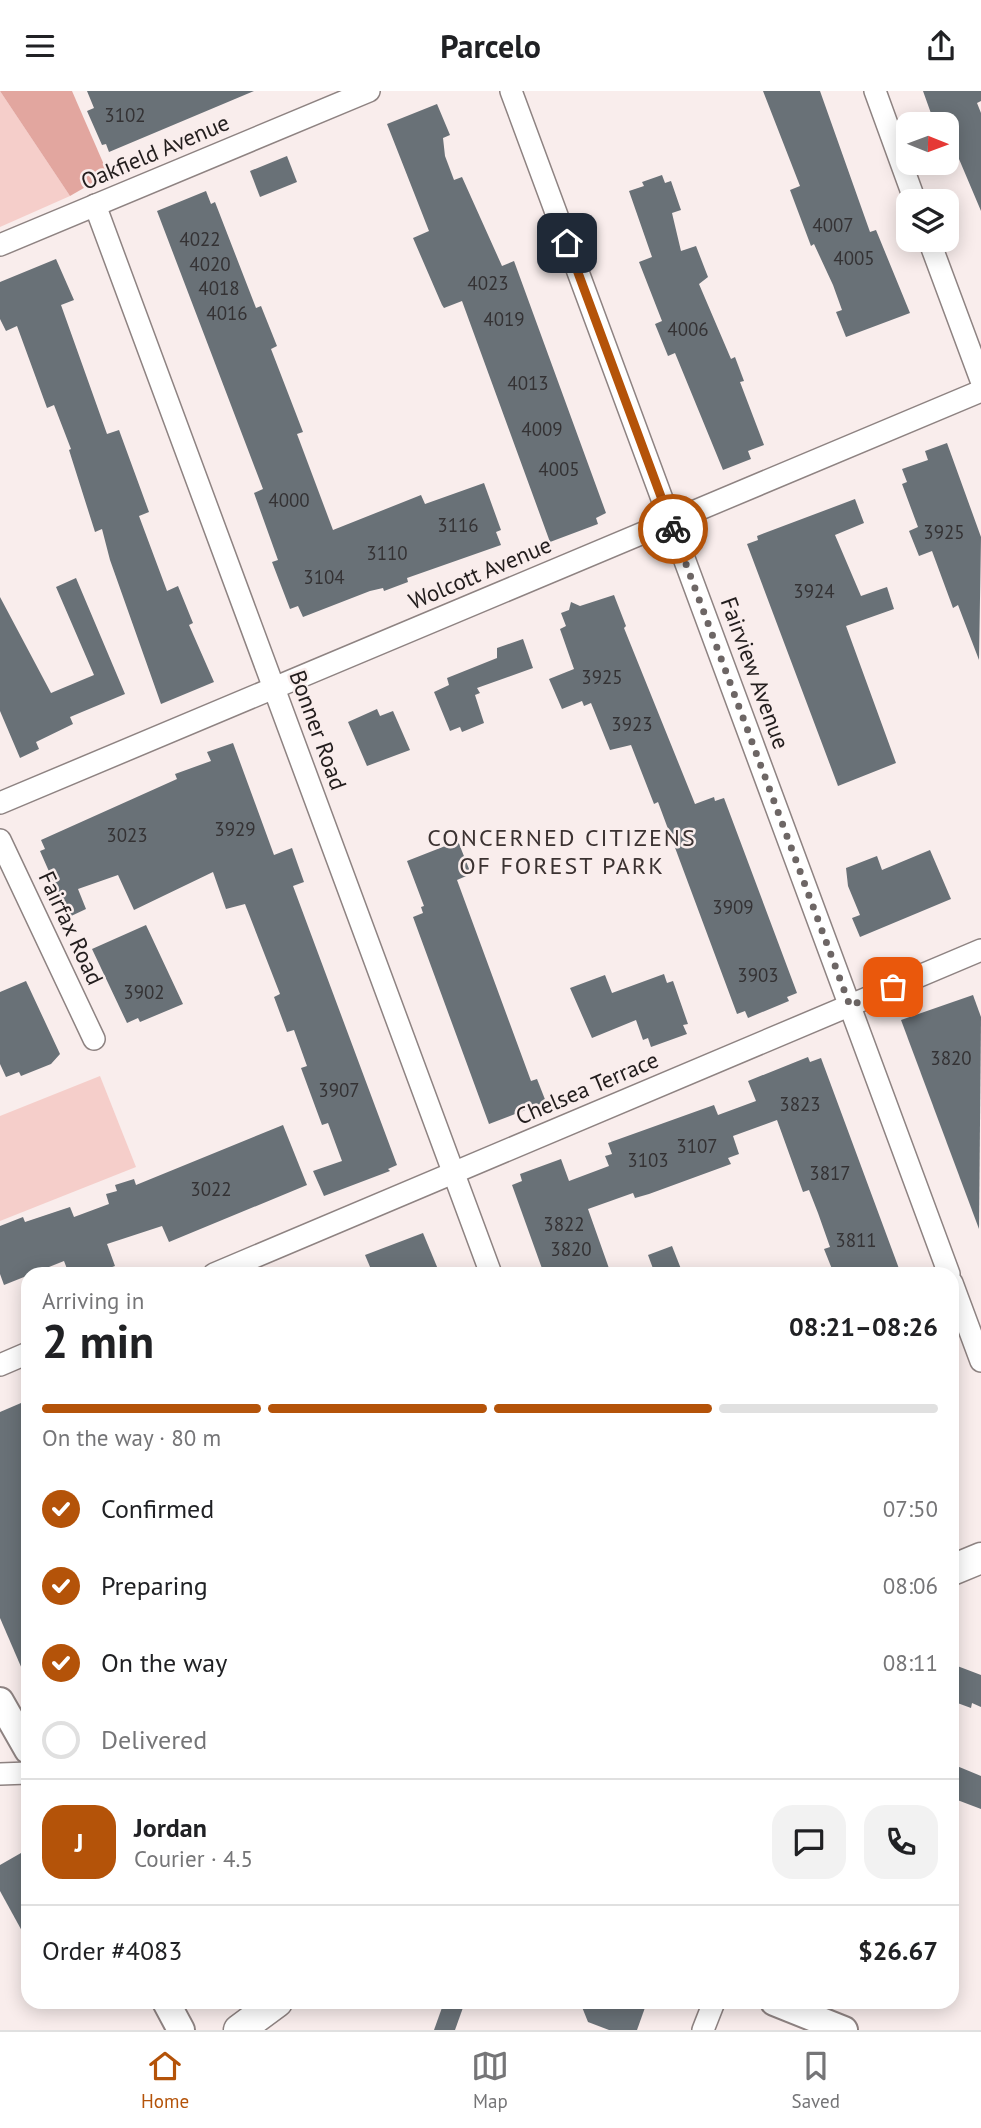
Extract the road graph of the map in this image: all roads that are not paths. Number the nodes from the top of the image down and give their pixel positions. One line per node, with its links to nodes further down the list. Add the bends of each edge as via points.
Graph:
1 (369, 91): 5 (street, Oakfield Avenue)
2 (511, 91): 10 (street, Fairview Avenue)
3 (875, 91): 4 (street)
4 (911, 189)
5 (95, 205): 6 (street, Oakfield Avenue); 11 (street, Bonner Road)
6 (0, 245)
7 (933, 252): 8 (street)
8 (981, 380)
9 (981, 391): 10 (street, Wolcott Avenue)
10 (671, 522): 11 (street, Wolcott Avenue); 15 (street, Fairview Avenue)
11 (274, 688): 12 (street, Wolcott Avenue); 17 (street, Bonner Road)
12 (0, 803)
13 (0, 839): 16 (street, Fairfax Road)
14 (981, 950): 15 (street, Chelsea Terrace)
15 (850, 1006): 17 (street, Chelsea Terrace); 20 (street, Fairview Avenue)
16 (94, 1039)
17 (453, 1173): 18 (street, Chelsea Terrace); 19 (street, Bonner Road)
18 (231, 1267)
19 (488, 1267)
20 (946, 1267)
21 (959, 1302): 23 (street)
22 (21, 1356): 24 (street)
23 (981, 1361)
24 (0, 1365)
25 (981, 1557): 26 (main road)
26 (959, 1567)
27 (0, 1701): 28 (street)
28 (21, 1738)
29 (21, 1773): 30 (street)
30 (0, 1774)
31 (170, 2009): 35 (street)
32 (268, 2009): 36 (main road)
33 (711, 2009): 37 (street)
34 (792, 2009): 38 (street)
35 (181, 2030)
36 (239, 2030)
37 (703, 2030)
38 (844, 2030)

